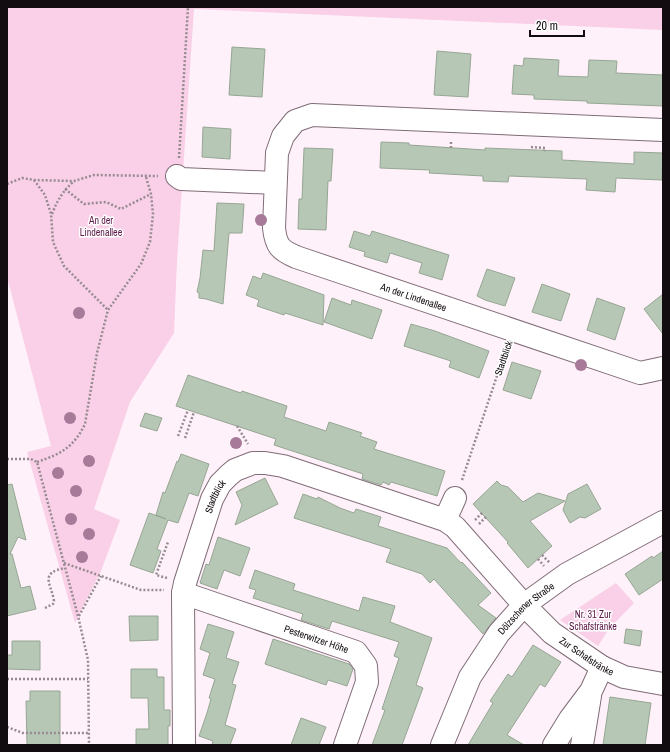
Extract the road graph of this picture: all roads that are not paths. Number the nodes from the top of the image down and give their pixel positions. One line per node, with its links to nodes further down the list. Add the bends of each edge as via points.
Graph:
1 (663, 130): 3 (street, An der Lindenallee, via 312,115 295,121 283,136 277,153)
2 (178, 170): 3 (street, via 181,179)
3 (275, 183): 4 (street, An der Lindenallee, via 274,228 276,240 283,251 640,373)
4 (663, 368)
5 (455, 498): 6 (street)
6 (445, 520): 8 (street, Stadtblick, via 283,466 253,463 235,470 220,484 212,499 185,583); 9 (street, Stadtblick, via 455,527)
7 (663, 522): 9 (street, Dölzschener Straße, via 567,574)
8 (173, 587): 13 (street, Stadtblick); 14 (street, Pesterwitzer Höhe, via 356,652 366,666 368,682)
9 (524, 605): 10 (street, Zur Schafstränke, via 552,633); 15 (street, Dölzschener Straße, via 499,633 470,677)
10 (602, 666): 11 (street, Zur Schafstränke, via 624,677); 12 (street)
11 (663, 684)
12 (591, 691): 16 (street); 17 (street)
13 (184, 745)
14 (345, 745)
15 (442, 745)
16 (554, 745)
17 (582, 745)

